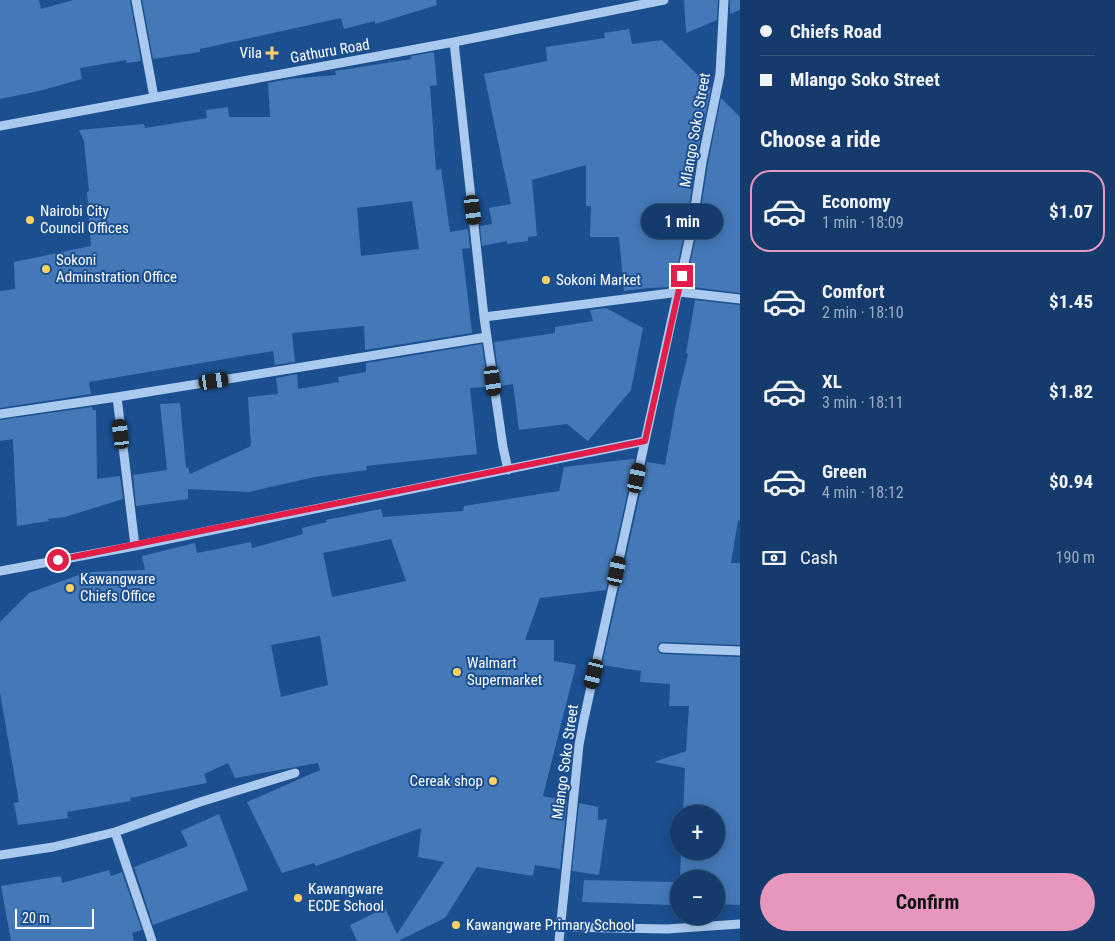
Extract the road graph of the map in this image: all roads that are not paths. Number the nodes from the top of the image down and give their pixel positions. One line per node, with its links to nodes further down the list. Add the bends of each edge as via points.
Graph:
1 (136, 0): 5 (street)
2 (664, 0): 4 (street, Gathuru Road)
3 (724, 0): 7 (street, Mlango Soko Street, via 720,74)
4 (454, 42): 5 (street, Gathuru Road); 9 (street)
5 (154, 97): 6 (street, Gathuru Road)
6 (0, 126)
7 (679, 292): 8 (street); 9 (street); 13 (street, Mlango Soko Street)
8 (740, 300)
9 (484, 317): 10 (street)
10 (487, 337): 11 (street); 14 (street)
11 (116, 397): 12 (street); 15 (street)
12 (0, 414)
13 (645, 441): 14 (street); 23 (street, Mlango Soko Street, via 579,745)
14 (508, 470): 15 (street)
15 (135, 546): 16 (street)
16 (0, 571)
17 (663, 648): 18 (street)
18 (740, 651)
19 (295, 773): 20 (street)
20 (115, 832): 21 (street, via 53,847); 24 (street)
21 (0, 855)
22 (740, 924): 23 (street, via 667,929)
23 (560, 927): 25 (street, Mlango Soko Street)
24 (152, 941)
25 (558, 941)

